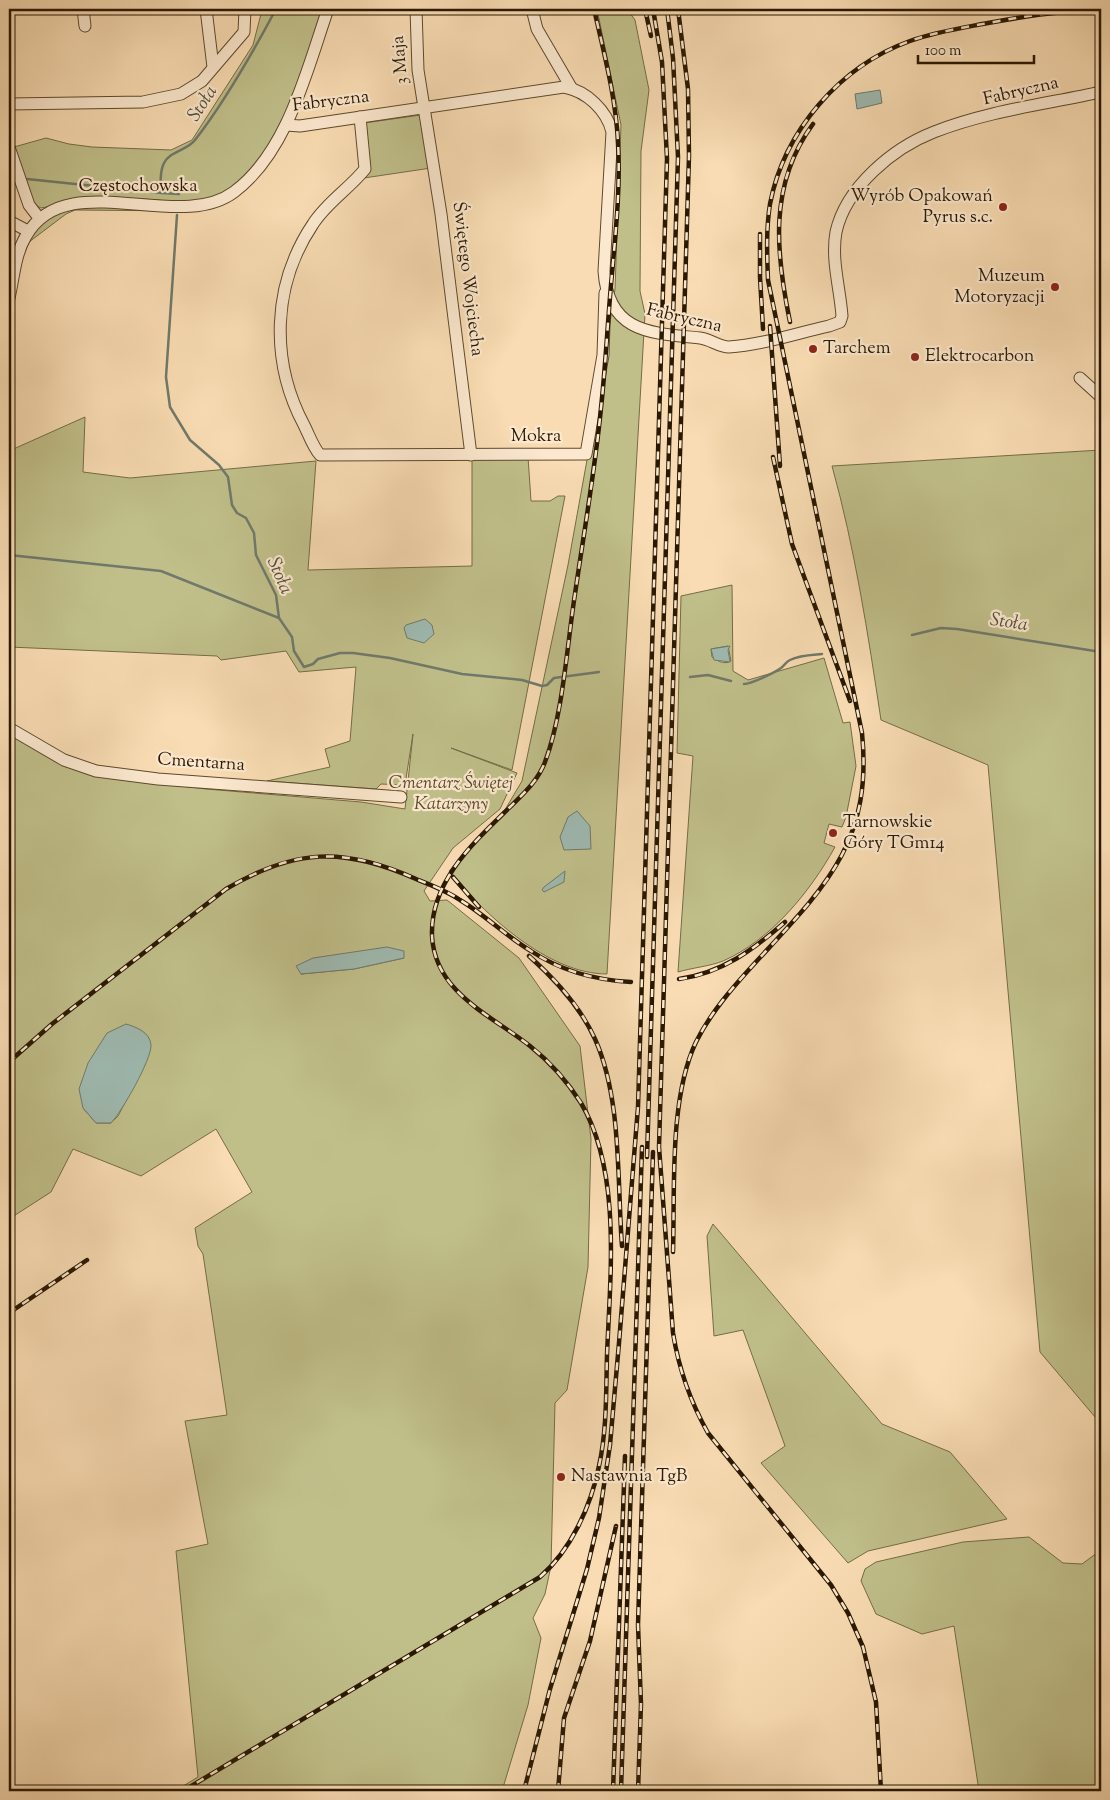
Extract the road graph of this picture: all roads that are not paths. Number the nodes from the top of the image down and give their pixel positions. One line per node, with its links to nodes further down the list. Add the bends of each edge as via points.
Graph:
1 (83, 9): 7 (street)
2 (206, 9): 8 (street)
3 (245, 9): 8 (street, via 244,32)
4 (328, 9): 14 (street, Częstochowska)
5 (416, 9): 12 (street, 3 Maja, via 416,47)
6 (532, 9): 9 (street, via 541,36)
7 (85, 26)
8 (213, 67): 11 (street, via 189,91 154,101)
9 (572, 88): 12 (street, Fabryczna); 20 (street, Fabryczna, via 602,108 612,132 604,271)
10 (1101, 92): 20 (street, Fabryczna, via 935,131 906,146 873,172 849,203 836,232 835,260 842,316 838,323 726,347 712,340 657,334 638,327 620,314)
11 (9, 104)
12 (424, 107): 13 (street, Fabryczna); 24 (street, Świętego Wojciecha, via 441,214)
13 (360, 117): 14 (street, Fabryczna); 24 (street, Mokra, via 365,169 335,197 314,223 293,260 281,307 280,352 291,400 320,455)
14 (286, 125): 16 (street, Częstochowska, via 276,144 251,176 218,201 193,206 82,203 53,210)
15 (9, 147): 16 (street, via 29,205)
16 (39, 218): 18 (street, Częstochowska)
17 (9, 221): 18 (street)
18 (28, 231): 19 (street, Częstochowska)
19 (12, 263): 21 (street, Częstochowska)
20 (606, 290): 24 (street, Mokra, via 603,355 586,454)
21 (9, 298)
22 (1080, 378): 23 (street)
23 (1101, 396)
24 (471, 455)
25 (9, 728): 26 (street, Cmentarna, via 64,760 96,770 158,778)
26 (402, 797)

